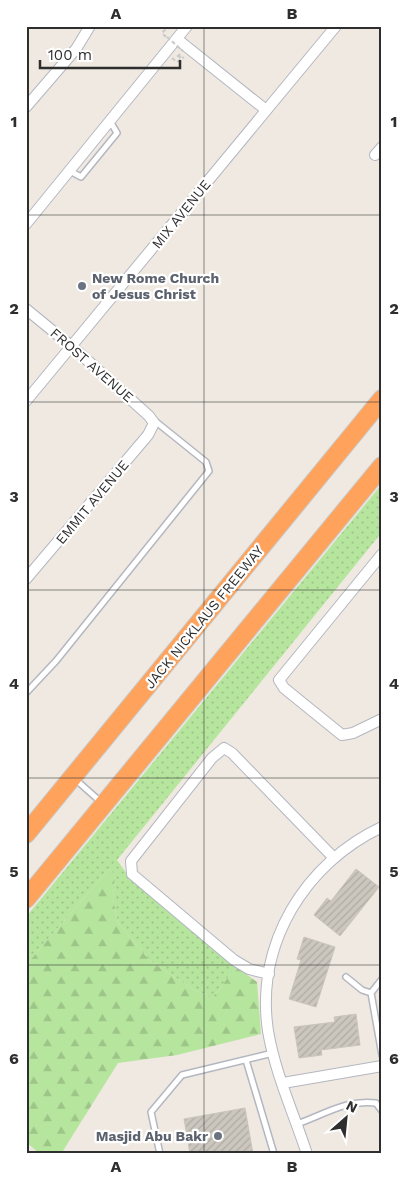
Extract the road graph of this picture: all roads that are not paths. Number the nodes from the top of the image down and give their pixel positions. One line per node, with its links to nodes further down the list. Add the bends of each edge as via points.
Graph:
1 (90, 26): 5 (street, via 76,49)
2 (187, 26): 4 (street)
3 (336, 26): 6 (street, MIX AVENUE)
4 (172, 38): 6 (street); 9 (street, via 166,53)
5 (26, 107)
6 (266, 110): 11 (street, MIX AVENUE)
7 (382, 147): 8 (street)
8 (375, 155)
9 (26, 224)
10 (26, 309): 11 (street, FROST AVENUE)
11 (72, 346): 13 (street, MIX AVENUE); 14 (street, FROST AVENUE)
12 (382, 399): 20 (highway, JACK NICKLAUS FREEWAY)
13 (26, 401)
14 (153, 421): 17 (street, EMMIT AVENUE, via 148,435); 18 (lane, via 206,462 209,471 56,661)
15 (382, 466): 21 (highway)
16 (382, 554): 19 (street, via 279,680 284,688 346,736)
17 (26, 579)
18 (26, 692)
19 (382, 719)
20 (72, 777): 21 (lane); 23 (highway, JACK NICKLAUS FREEWAY)
21 (104, 804): 25 (highway)
22 (382, 827): 24 (street)
23 (26, 834)
24 (334, 857): 26 (street, via 310,880 286,918); 26 (street, via 224,748 212,758 131,861 132,874 234,960 249,969)
25 (26, 899)
26 (268, 974): 30 (street, via 266,1009)
27 (346, 977): 29 (lane)
28 (382, 979): 29 (lane)
29 (371, 993): 31 (lane)
30 (273, 1053): 32 (lane); 34 (street)
31 (382, 1055)
32 (246, 1060): 37 (lane, via 182,1075 151,1112); 38 (lane)
33 (382, 1066): 34 (street)
34 (284, 1083): 36 (street)
35 (382, 1111): 36 (lane, via 376,1103 358,1103 333,1108)
36 (297, 1124): 39 (street)
37 (160, 1154)
38 (274, 1154)
39 (307, 1154)

